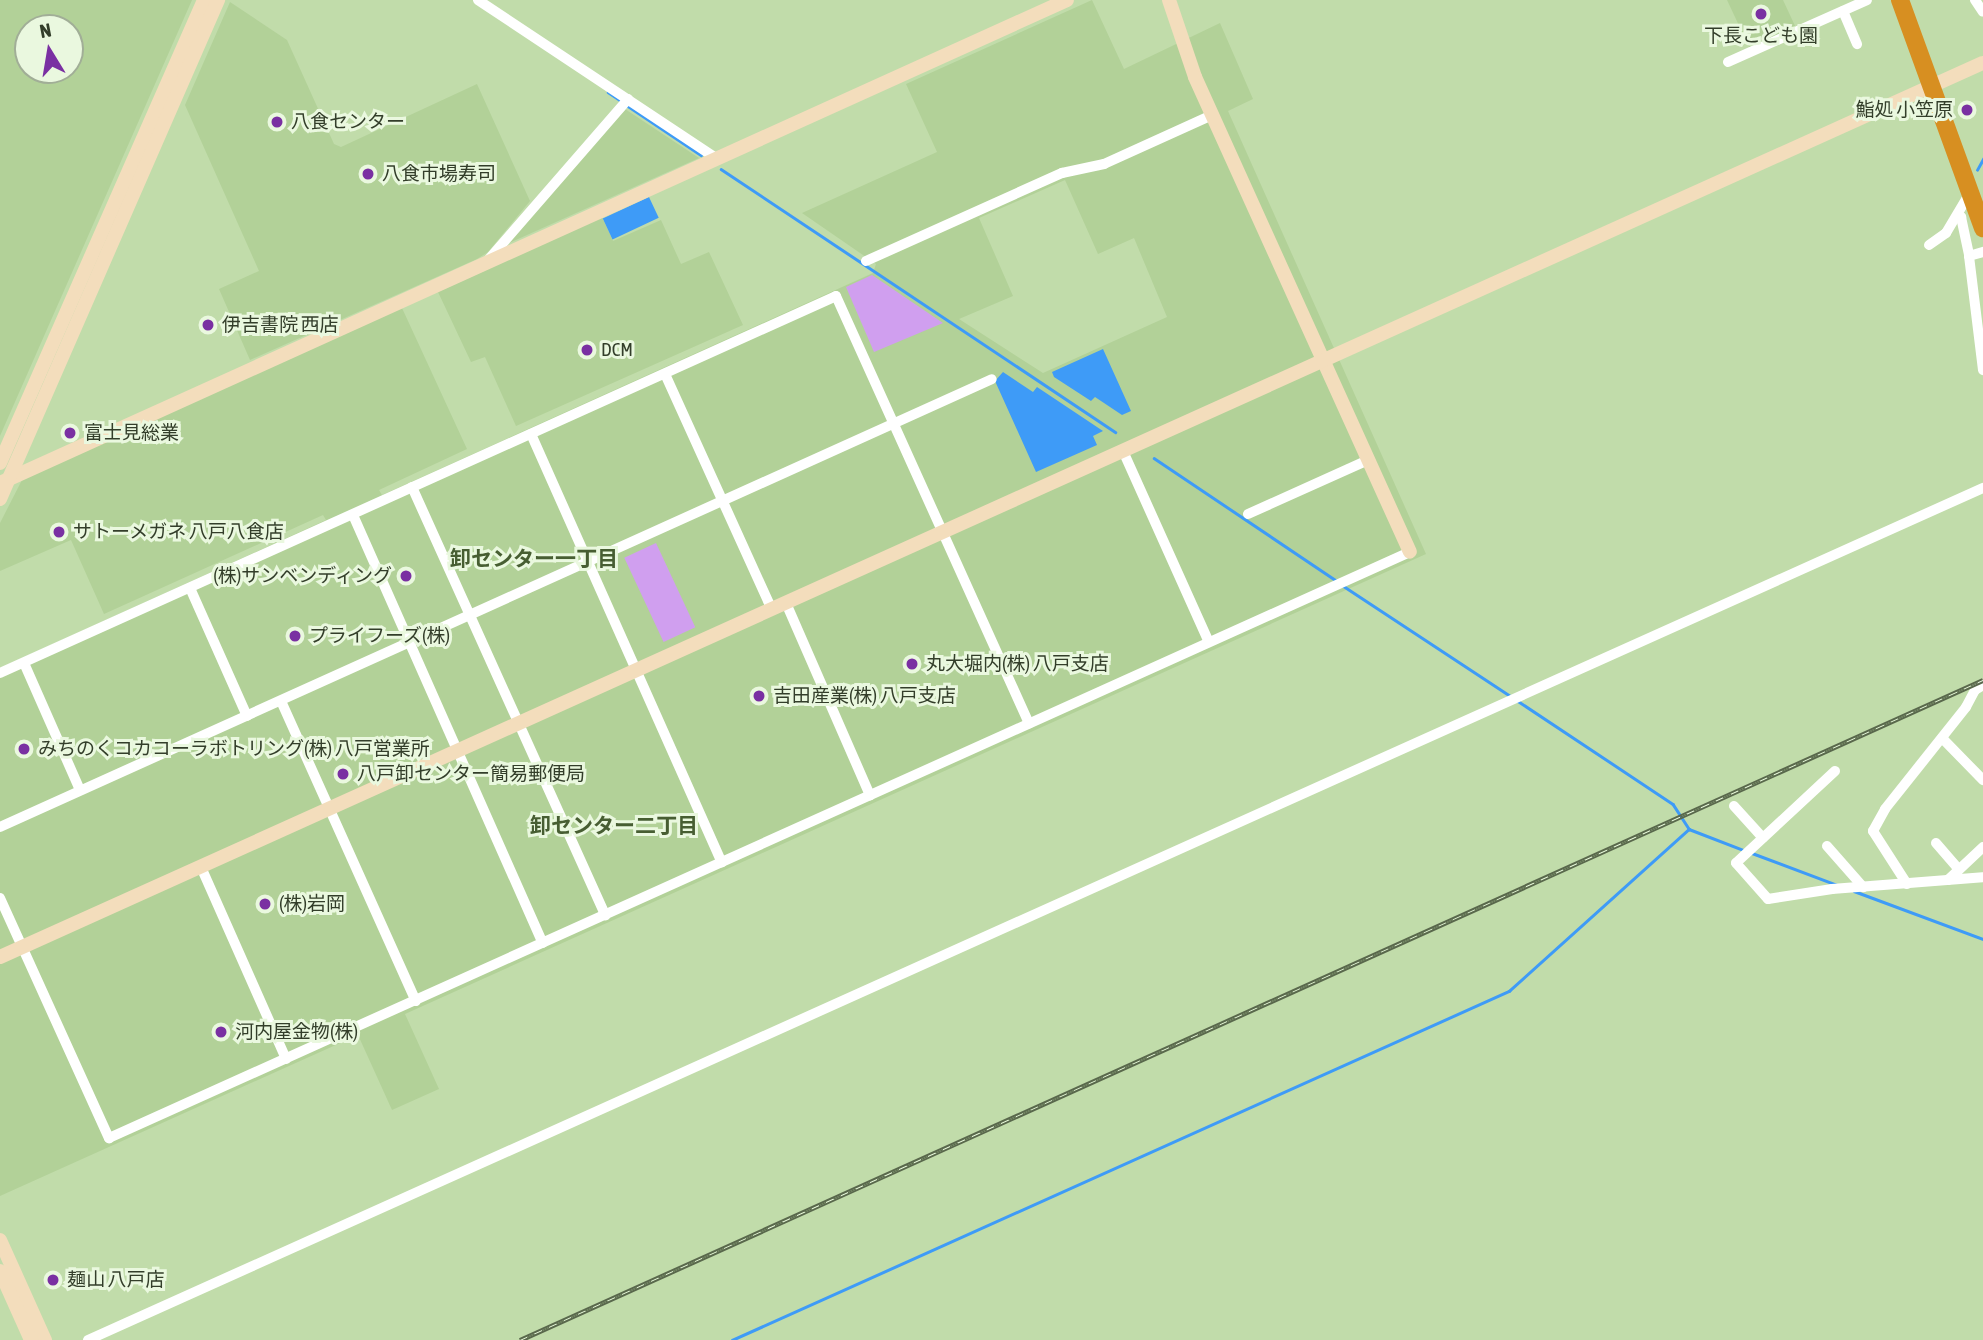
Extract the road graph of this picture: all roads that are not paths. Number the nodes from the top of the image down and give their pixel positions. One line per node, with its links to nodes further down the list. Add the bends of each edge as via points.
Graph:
1 (205, 0): 34 (street)
2 (218, 0): 35 (street)
3 (478, 0): 15 (street)
4 (1067, 0): 17 (street)
5 (1169, 0): 16 (street)
6 (1867, 0): 9 (street)
7 (1900, 0): 14 (highway)
8 (1975, 0): 10 (street)
9 (1843, 10): 11 (street); 12 (street)
10 (1983, 12)
11 (1857, 44)
12 (1728, 62)
13 (1983, 63): 14 (street)
14 (1934, 86): 18 (highway); 26 (street)
15 (628, 99): 17 (street); 25 (street)
16 (1212, 115): 24 (street, via 1104,164 1062,173); 26 (street)
17 (716, 158): 25 (street)
18 (1971, 191): 19 (street); 20 (highway)
19 (1958, 215): 21 (street, via 1946,233); 23 (street)
20 (1982, 223)
21 (1929, 245)
22 (1983, 251): 23 (street)
23 (1969, 256): 27 (street)
24 (866, 261)
25 (487, 262): 35 (street)
26 (1323, 360): 32 (street); 33 (street)
27 (1983, 370)
28 (665, 374): 30 (street, via 836,296); 31 (street); 39 (street)
29 (992, 379): 30 (street)
30 (894, 423): 39 (street); 42 (street)
31 (531, 435): 36 (street); 44 (street)
32 (1123, 451): 42 (street); 50 (street)
33 (1368, 460): 40 (street); 43 (street)
34 (0, 463)
35 (5, 480): 38 (street)
36 (412, 487): 41 (street); 48 (street)
37 (1983, 488): 90 (street)
38 (0, 499)
39 (723, 500): 44 (street); 47 (street)
40 (1248, 513)
41 (353, 515): 45 (street); 49 (street)
42 (943, 531): 46 (street); 58 (street)
43 (1410, 552): 50 (street)
44 (588, 561): 48 (street); 52 (street)
45 (190, 588): 51 (street); 56 (street)
46 (786, 603): 47 (street); 64 (street)
47 (772, 610): 52 (street)
48 (471, 615): 49 (street); 57 (street)
49 (409, 642): 55 (street); 60 (street)
50 (1209, 642): 58 (street)
51 (24, 663): 53 (street); 63 (street)
52 (636, 670): 57 (street); 72 (street)
53 (0, 673)
54 (1983, 685): 59 (street)
55 (281, 701): 56 (street); 66 (street)
56 (247, 716): 63 (street)
57 (520, 723): 60 (street); 80 (street)
58 (1029, 723): 64 (street)
59 (1942, 738): 62 (street); 77 (street, via 1873,831)
60 (458, 752): 66 (street); 81 (street)
61 (1835, 771): 68 (street)
62 (1983, 780)
63 (80, 790): 67 (street)
64 (870, 795): 72 (street)
65 (1734, 806): 68 (street)
66 (331, 808): 73 (street); 84 (street)
67 (0, 827)
68 (1762, 838): 78 (street, via 1735,863 1768,899)
69 (1936, 843): 74 (street)
70 (1827, 846): 78 (street)
71 (1983, 847): 74 (street)
72 (722, 862): 80 (street)
73 (201, 867): 82 (street); 85 (street)
74 (1959, 869): 76 (street)
75 (1983, 877): 76 (street)
76 (1947, 880): 77 (street)
77 (1908, 884): 78 (street)
78 (1863, 887)
79 (0, 898): 82 (street)
80 (605, 915): 81 (street)
81 (543, 943): 84 (street)
82 (22, 947): 83 (street); 85 (street, via 109,1138)
83 (0, 957)
84 (416, 1001): 85 (street)
85 (286, 1059)
86 (0, 1240): 89 (street)
87 (0, 1271): 88 (street)
88 (31, 1340)
89 (45, 1340)
90 (88, 1340)

